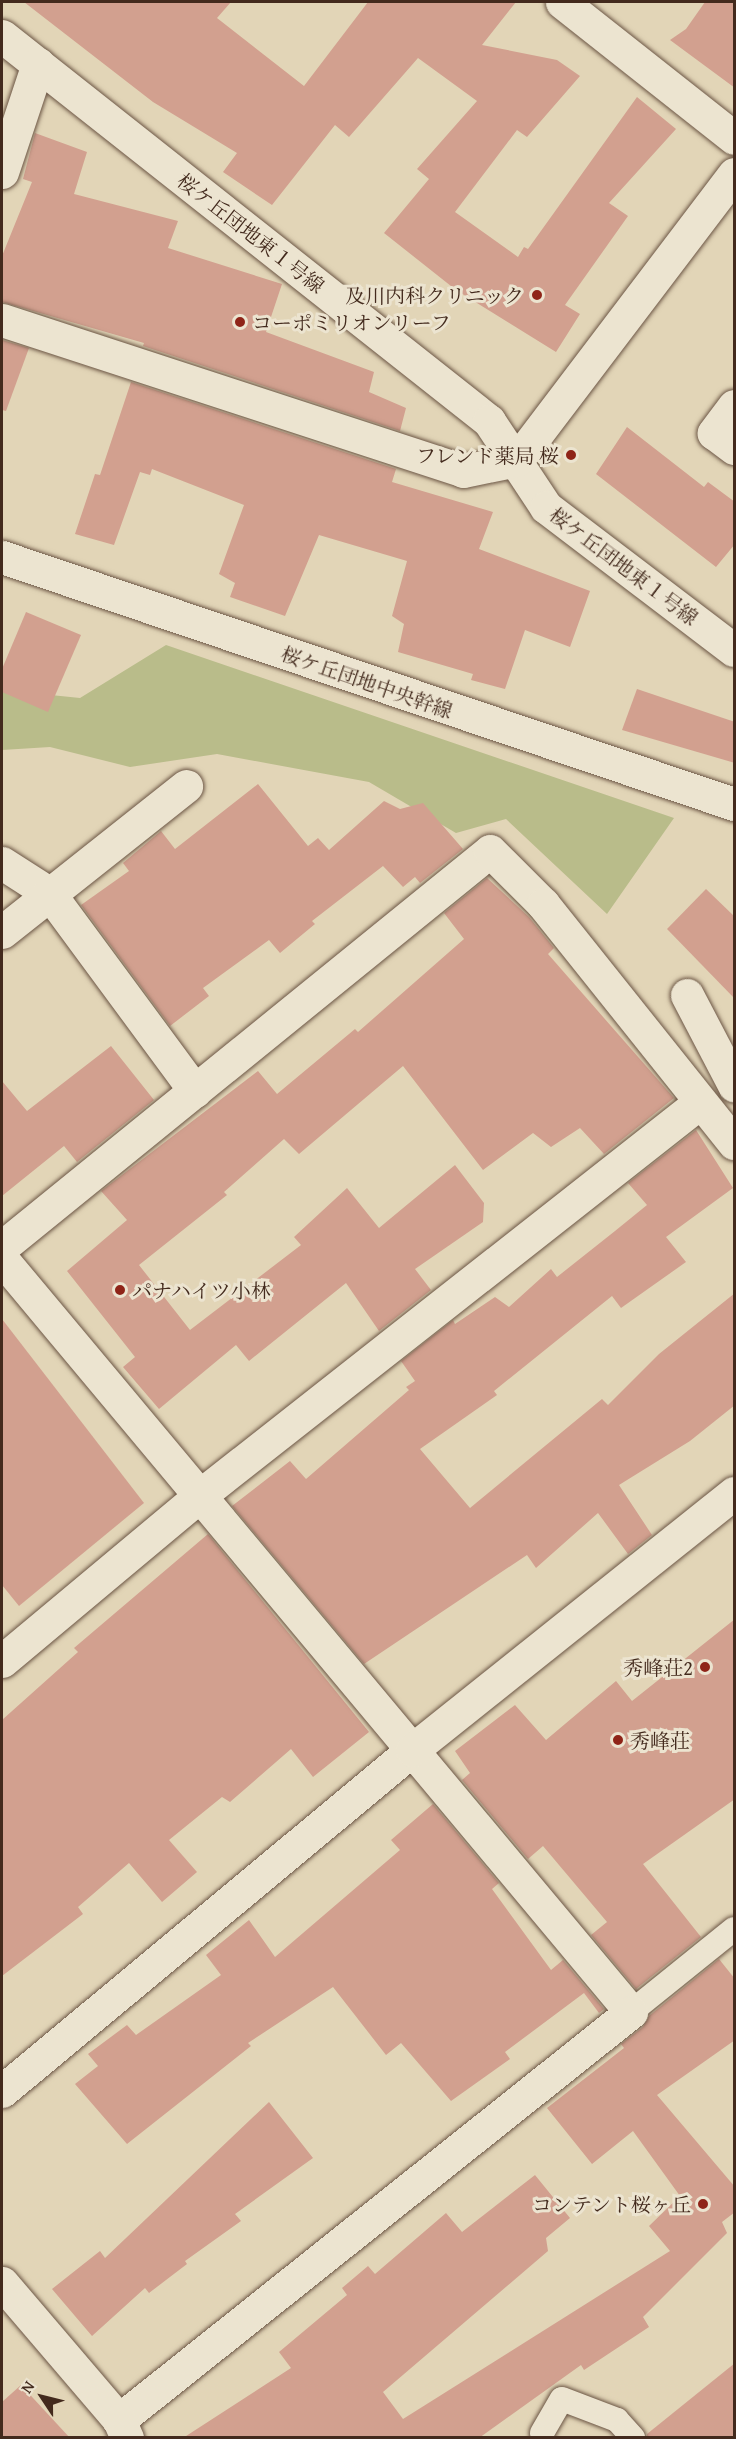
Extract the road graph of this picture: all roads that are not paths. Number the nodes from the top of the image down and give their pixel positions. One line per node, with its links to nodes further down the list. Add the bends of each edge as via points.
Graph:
1 (562, 2): 4 (street)
2 (2, 36): 3 (street, 桜ケ丘団地東１号線)
3 (38, 64): 5 (street); 10 (street, 桜ケ丘団地東１号線, via 489,421)
4 (735, 138)
5 (2, 172)
6 (735, 174): 10 (street)
7 (2, 320): 10 (street, via 463,471)
8 (735, 406): 9 (street, via 714,433)
9 (735, 448)
10 (517, 460): 12 (street, 桜ケ丘団地東１号線, via 546,507)
11 (2, 557): 14 (street, 桜ケ丘団地中央幹線)
12 (735, 650)
13 (186, 786): 16 (street)
14 (735, 804)
15 (2, 862): 16 (street)
16 (49, 893): 17 (street); 20 (street)
17 (2, 932)
18 (687, 995): 19 (street)
19 (735, 1085)
20 (195, 1090): 21 (street, via 490,851 543,904); 23 (street)
21 (699, 1103): 22 (street); 26 (street)
22 (735, 1143)
23 (2, 1246)
24 (2, 1259): 26 (street)
25 (735, 1493): 28 (street)
26 (198, 1497): 27 (street); 28 (street)
27 (2, 1661)
28 (412, 1750): 30 (street); 31 (street)
29 (735, 1929): 30 (lane)
30 (631, 2012): 33 (street)
31 (2, 2091)
32 (2, 2283): 33 (street)
33 (123, 2429)
34 (542, 2433): 35 (lane, via 562,2399 617,2420)
35 (633, 2438)

